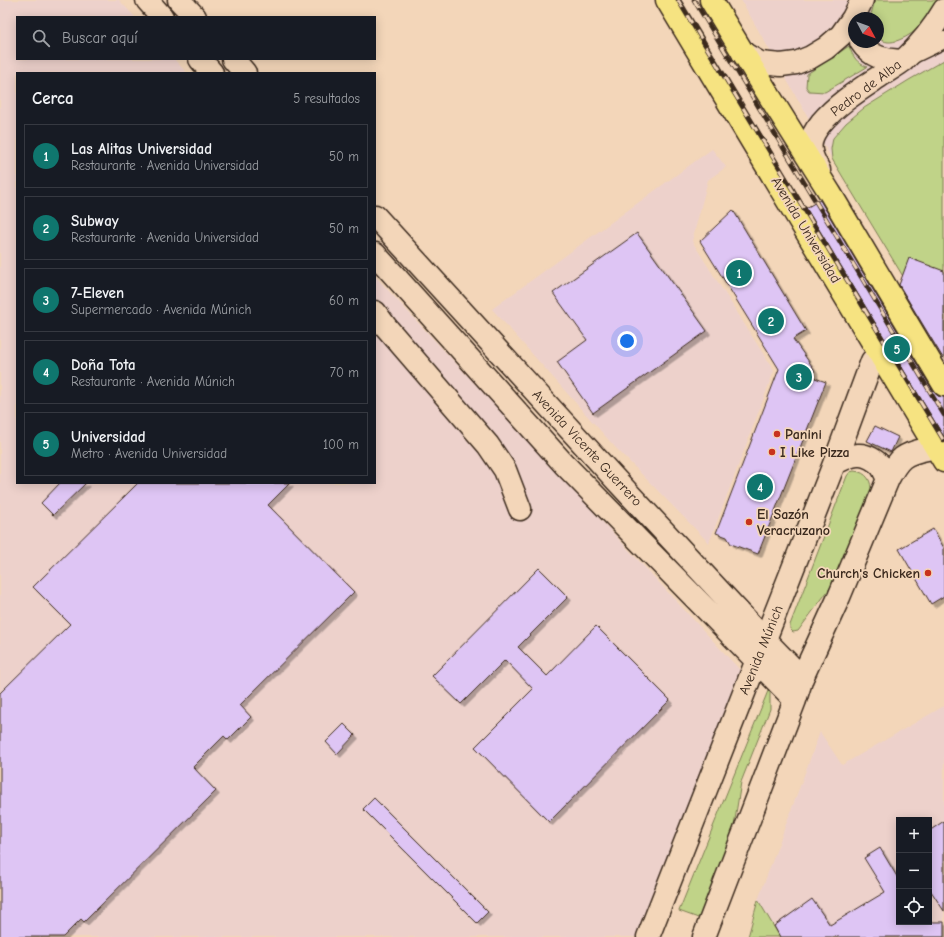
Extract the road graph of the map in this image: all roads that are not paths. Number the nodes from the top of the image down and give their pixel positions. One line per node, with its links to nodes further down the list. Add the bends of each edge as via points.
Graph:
1 (147, 0): 6 (main road)
2 (179, 0): 7 (main road)
3 (667, 0): 23 (highway, Avenida Universidad)
4 (712, 0): 11 (highway)
5 (944, 10): 14 (main road, Pedro de Alba, via 926,37)
6 (161, 16)
7 (194, 16)
8 (848, 25): 11 (main road, via 830,45 812,57 796,63 760,63)
9 (944, 40): 14 (street)
10 (865, 48): 14 (main road, via 888,60)
11 (743, 53): 17 (highway)
12 (201, 60): 15 (main road)
13 (234, 60): 16 (main road)
14 (903, 61): 17 (main road, Pedro de Alba, via 851,95 833,110 816,130 811,141 811,155)
15 (211, 72)
16 (245, 72)
17 (830, 193): 22 (highway)
18 (376, 217): 27 (main road, Avenida Vicente Guerrero)
19 (376, 255): 28 (main road, Avenida Vicente Guerrero, via 564,464)
20 (376, 313): 26 (main road, via 488,445 504,470)
21 (872, 361): 24 (main road, Avenida Múnich)
22 (944, 385)
23 (935, 455): 25 (main road, via 915,451 902,458)
24 (834, 464): 25 (main road, via 850,456 866,456 882,467); 27 (main road, Avenida Múnich)
25 (888, 479): 29 (main road, via 839,598)
26 (520, 509)
27 (765, 640): 28 (main road, Avenida Múnich); 29 (main road, Avenida Vicente Guerrero)
28 (757, 660): 30 (main road, Avenida Vicente Guerrero); 31 (main road, Avenida Múnich)
29 (802, 678): 30 (main road)
30 (795, 700): 32 (main road)
31 (648, 937)
32 (704, 937)

